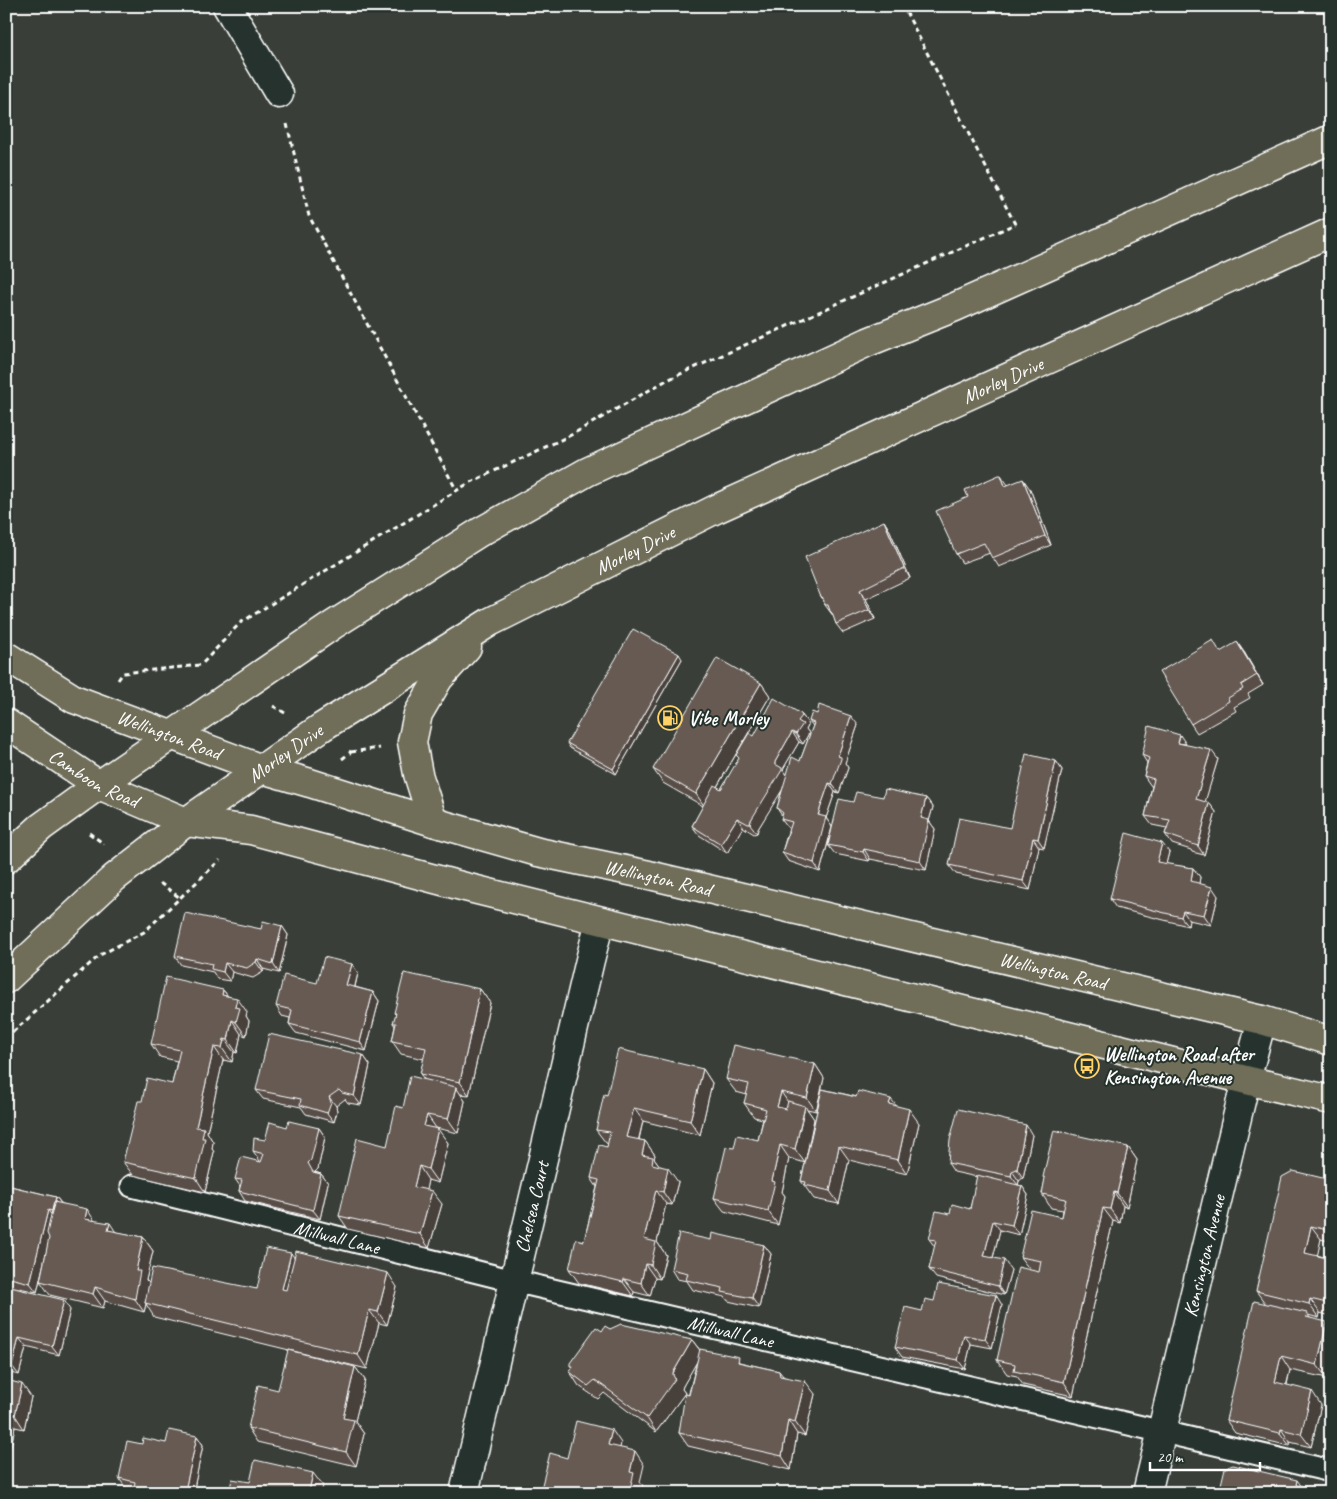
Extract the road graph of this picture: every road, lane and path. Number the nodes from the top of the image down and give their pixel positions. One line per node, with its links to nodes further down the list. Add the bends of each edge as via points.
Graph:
1 (227, 6): 3 (street)
2 (904, 6): 6 (path, via 1015,224 667,380 570,435)
3 (280, 94): 6 (path, via 309,216)
4 (1331, 139): 11 (main road, via 955,307 868,342 587,472 394,585)
5 (1331, 232): 7 (main road, Morley Drive, via 716,509)
6 (457, 491): 9 (path, via 240,623 201,665)
7 (490, 622): 14 (main road, Morley Drive, via 322,727); 17 (main road, via 440,678 418,714 412,742)
8 (6, 656): 11 (main road, Wellington Road, via 74,699)
9 (123, 673)
10 (6, 722): 15 (main road, Camboon Road)
11 (172, 735): 14 (main road, Wellington Road); 15 (main road)
12 (390, 747): 13 (path)
13 (351, 752)
14 (262, 769): 16 (main road, Morley Drive); 17 (main road, Wellington Road)
15 (99, 785): 16 (main road, Camboon Road); 18 (main road, via 41,827)
16 (186, 822): 20 (main road, via 251,830); 21 (main road, Morley Drive, via 114,878)
17 (433, 822): 22 (main road, Wellington Road, via 538,852 659,877)
18 (6, 859)
19 (216, 864): 23 (path, via 144,932 100,955)
20 (600, 920): 25 (main road); 28 (street, Chelsea Court)
21 (6, 979)
22 (1262, 1020): 24 (main road, Wellington Road); 25 (street, Kensington Avenue)
23 (6, 1038)
24 (1331, 1040)
25 (1246, 1080): 26 (main road); 29 (street, Kensington Avenue)
26 (1331, 1100)
27 (132, 1186): 28 (lane, Millwall Lane)
28 (514, 1281): 29 (lane, Millwall Lane); 31 (street, Chelsea Court)
29 (1162, 1431): 30 (lane, Millwall Lane); 32 (street, Kensington Avenue)
30 (1331, 1471)
31 (464, 1493)
32 (1147, 1493)

